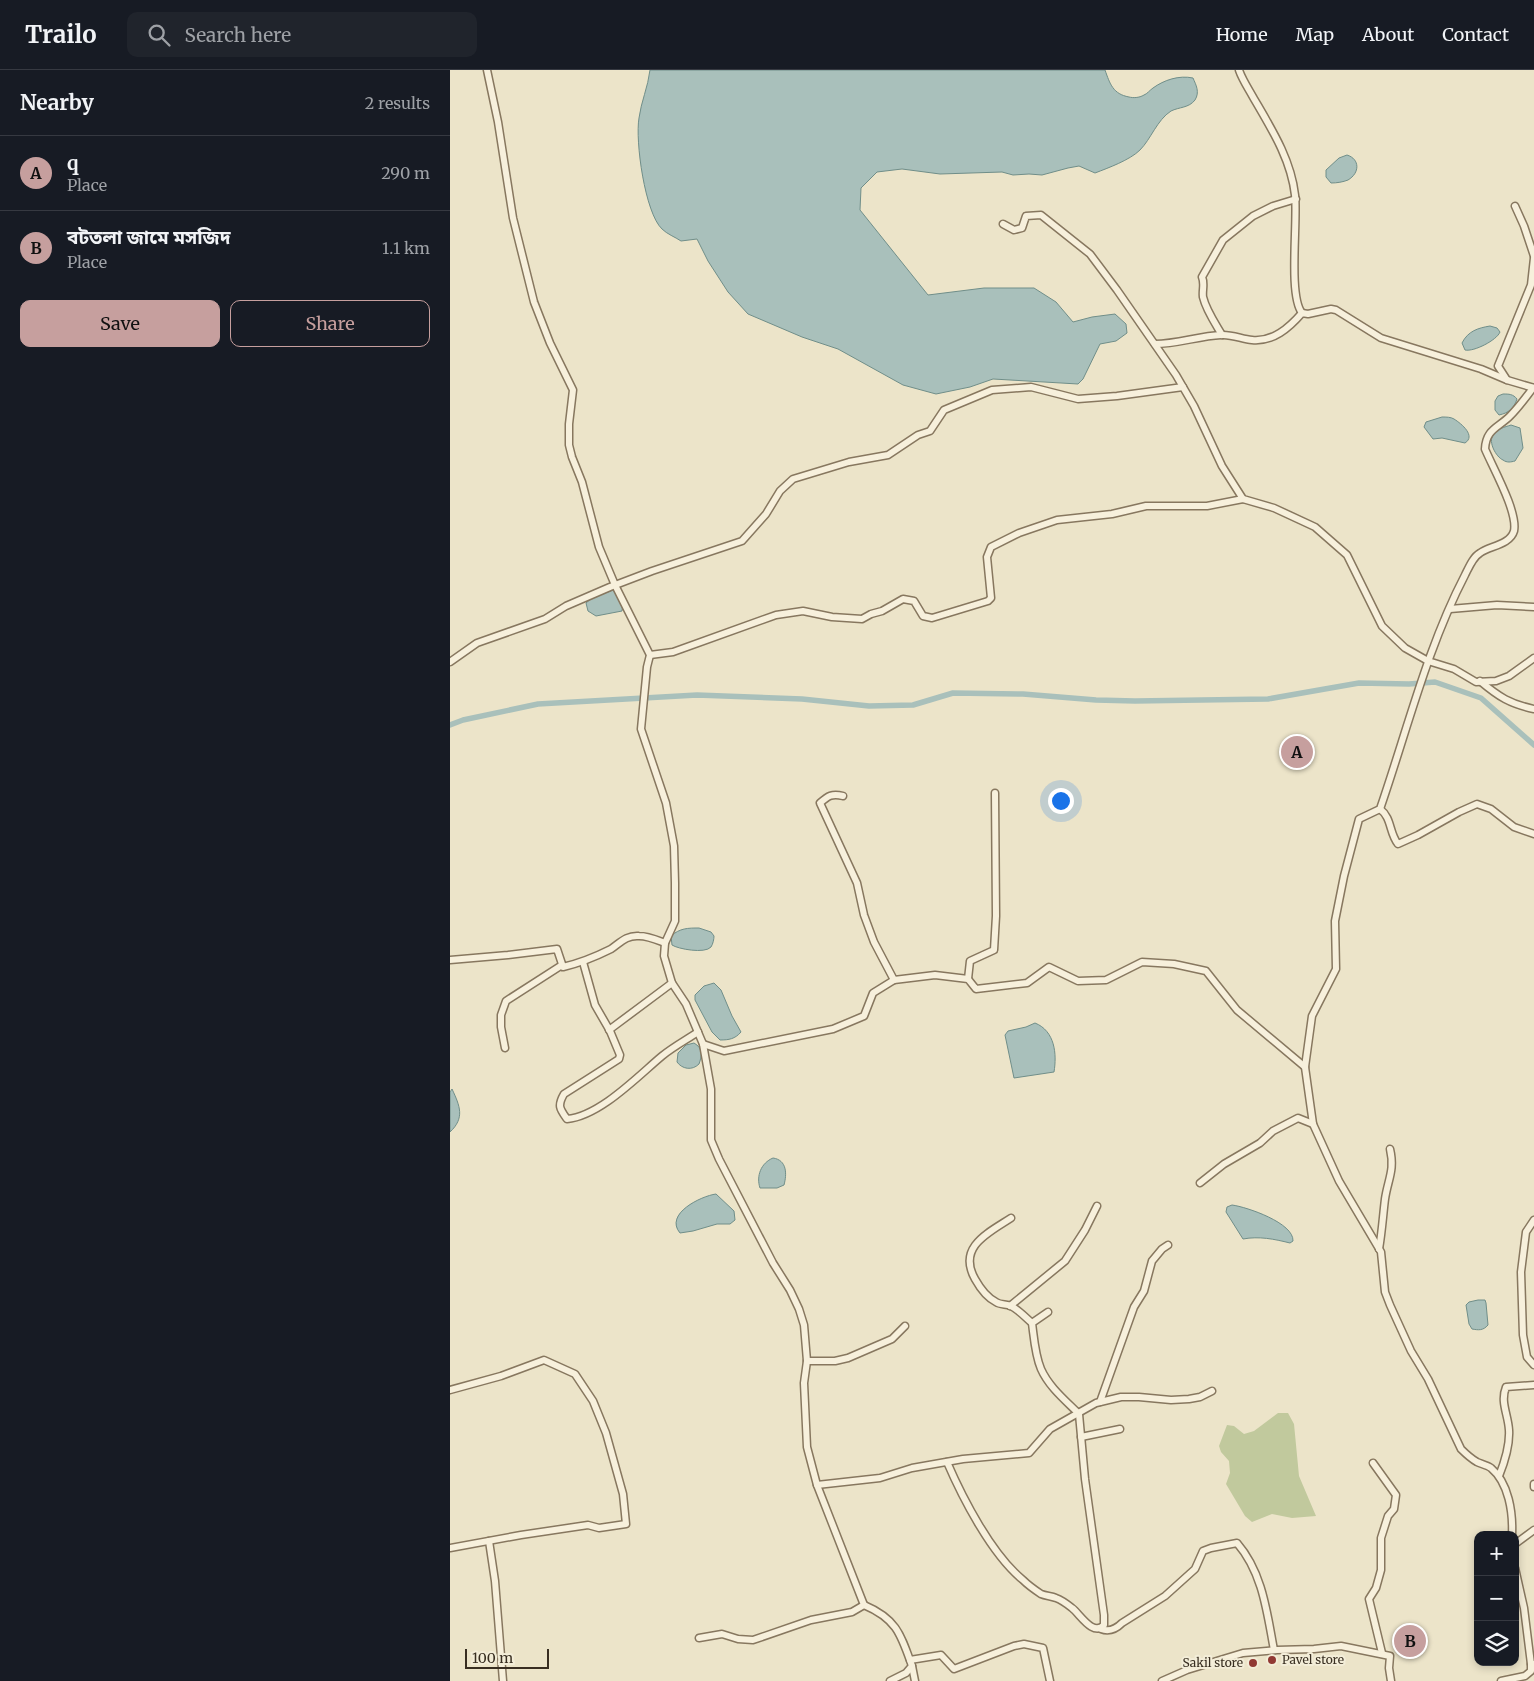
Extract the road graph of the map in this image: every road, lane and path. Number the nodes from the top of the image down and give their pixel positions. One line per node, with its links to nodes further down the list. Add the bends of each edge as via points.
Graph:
1 (487, 70): 14 (street, via 513,218 532,293 573,390 569,445 599,547)
2 (1239, 70): 3 (street, via 1286,158)
3 (1296, 199): 7 (street, via 1296,297); 8 (street, via 1253,216 1223,240 1206,268 1202,277 1203,295)
4 (1515, 206): 6 (street)
5 (1003, 224): 9 (street, via 1014,230 1022,228 1026,216 1041,215 1090,254)
6 (1534, 257): 10 (street, via 1531,285 1498,366)
7 (1302, 314): 8 (street, via 1276,336 1254,341); 10 (street, via 1336,310 1381,338)
8 (1222, 335): 9 (street)
9 (1155, 344): 11 (street)
10 (1507, 380): 12 (street)
11 (1183, 387): 13 (street); 14 (street, via 1078,399 1031,387 992,390 944,410 930,431 888,455 849,462 793,479 742,541)
12 (1534, 388): 16 (street, via 1486,441 1485,449 1509,504 1513,533 1507,540 1475,557)
13 (1242, 499): 17 (street, via 1207,506 1146,506 1112,514 1057,520 1019,533 989,552 991,598 988,601 932,618 923,616 914,601 902,599 862,619 803,611 776,616 672,652); 19 (street, via 1274,508 1315,527 1347,555 1382,626 1405,648)
14 (615, 585): 17 (street); 20 (street, via 566,606 545,619 477,642)
15 (1534, 607): 16 (street, via 1503,605)
16 (1450, 609): 19 (street)
17 (650, 655): 27 (street, via 641,729 666,803 674,846 675,921)
18 (1534, 658): 21 (street, via 1509,676)
19 (1428, 660): 21 (street); 25 (street)
20 (450, 662)
21 (1480, 682): 22 (street, via 1506,700)
22 (1534, 708)
23 (995, 793): 32 (street, via 994,950 970,961)
24 (843, 796): 31 (street, via 827,796 820,803 858,883 864,915 874,942)
25 (1380, 809): 26 (street, via 1388,816 1398,844 1477,804 1491,809 1514,827); 38 (street, via 1359,819 1335,921 1336,969 1312,1016)
26 (1534, 834)
27 (665, 943): 29 (street, via 638,936 625,938 613,948); 33 (street, via 664,956)
28 (450, 960): 30 (street, via 557,949)
29 (583, 962): 30 (street); 34 (street, via 595,1005)
30 (562, 965): 37 (street, via 506,1001 501,1015)
31 (894, 980): 32 (street, via 934,975); 36 (street, via 873,993 864,1016 833,1029 724,1052)
32 (968, 980): 38 (street, via 976,989 1027,983 1048,967 1078,981 1106,980 1142,962 1206,971 1237,1010)
33 (672, 983): 34 (street); 35 (street, via 686,1004)
34 (609, 1030): 35 (street, via 619,1059 564,1094 560,1110 567,1119 588,1113)
35 (698, 1032): 36 (street)
36 (702, 1044): 51 (street, via 711,1089 711,1140 773,1263 796,1301 804,1325)
37 (505, 1048)
38 (1306, 1067): 39 (street)
39 (1312, 1124): 41 (street, via 1298,1118 1272,1132); 46 (street, via 1339,1181)
40 (1390, 1149): 46 (street, via 1393,1162)
41 (1200, 1183)
42 (1097, 1206): 47 (street, via 1065,1261)
43 (1011, 1218): 47 (street, via 980,1239 969,1257 971,1272 981,1290 996,1303)
44 (1534, 1220): 52 (street, via 1526,1232 1521,1272 1523,1335 1527,1357)
45 (1168, 1245): 56 (street, via 1152,1261 1144,1291 1134,1308)
46 (1379, 1249): 62 (street, via 1390,1305 1461,1449)
47 (1010, 1306): 49 (street)
48 (1048, 1312): 49 (street)
49 (1032, 1323): 57 (street, via 1041,1368 1057,1393)
50 (904, 1326): 51 (street, via 892,1339 848,1358)
51 (807, 1361): 63 (street, via 804,1383 807,1446)
52 (1534, 1365)
53 (1534, 1385): 62 (street, via 1506,1386 1503,1406 1509,1428 1508,1446)
54 (450, 1388): 66 (street, via 501,1376 544,1360 575,1374 593,1401 623,1494 626,1524 599,1528 588,1526)
55 (1212, 1391): 56 (street, via 1200,1398 1120,1397)
56 (1100, 1402): 57 (street)
57 (1079, 1414): 59 (street); 60 (street, via 1050,1429 1029,1453)
58 (1120, 1429): 59 (street)
59 (1081, 1437): 71 (street, via 1104,1615)
60 (947, 1462): 63 (street, via 880,1478); 71 (street, via 959,1489 1004,1562 1042,1594 1058,1598 1086,1623)
61 (1373, 1464): 74 (street, via 1396,1495 1394,1509 1388,1516 1381,1538 1381,1570 1369,1599)
62 (1498, 1476): 65 (street, via 1510,1508)
63 (817, 1485): 70 (street)
64 (1534, 1530): 67 (street)
65 (1512, 1531)
66 (489, 1541): 68 (street); 77 (street)
67 (1519, 1541)
68 (450, 1548)
69 (1517, 1576): 76 (street)
70 (864, 1606): 72 (street, via 753,1640 722,1634); 75 (street, via 878,1611 894,1624)
71 (1101, 1629): 73 (street, via 1117,1629 1165,1596 1195,1569 1203,1551 1237,1543 1247,1555 1259,1581)
72 (699, 1638)
73 (1274, 1650): 74 (street, via 1341,1646); 81 (street, via 1243,1653)
74 (1382, 1654): 82 (street, via 1390,1656)
75 (911, 1663): 78 (street, via 906,1674); 79 (street); 80 (street, via 941,1655 954,1669 1024,1644 1042,1648)
76 (1532, 1664): 83 (street, via 1526,1676)
77 (503, 1681)
78 (890, 1681)
79 (915, 1681)
80 (1050, 1681)
81 (1162, 1681)
82 (1391, 1681)
83 (1501, 1681)

